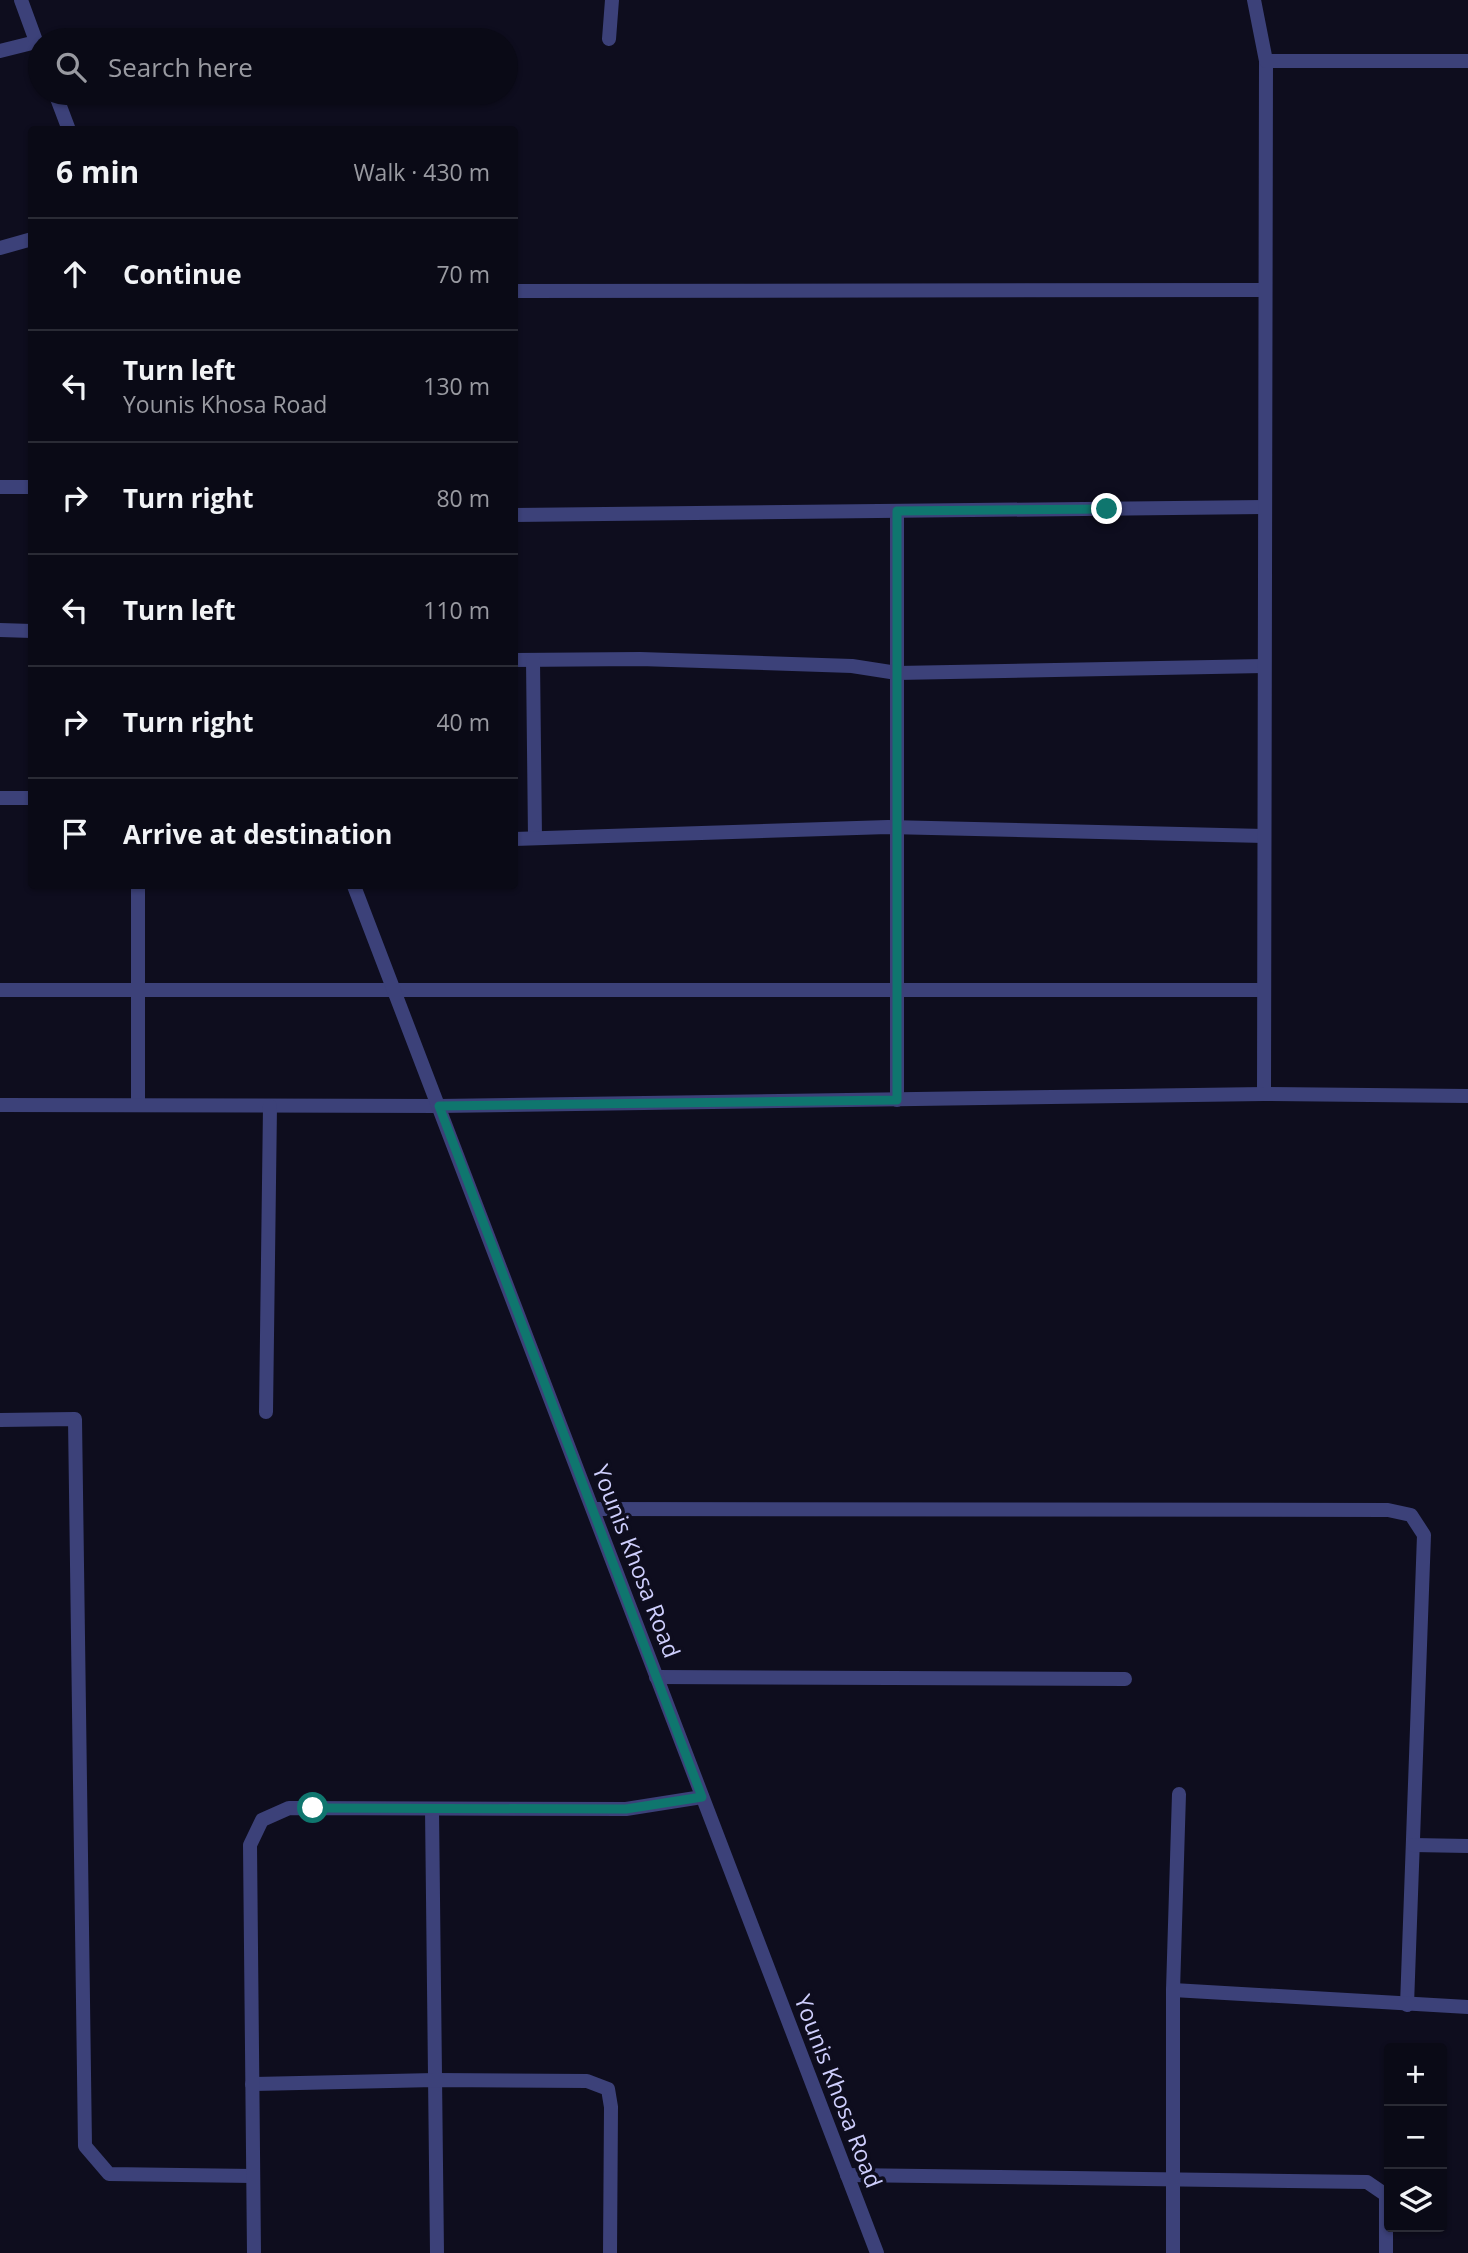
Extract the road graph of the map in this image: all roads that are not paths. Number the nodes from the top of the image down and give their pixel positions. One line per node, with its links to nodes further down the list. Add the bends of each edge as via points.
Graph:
1 (21, 0): 4 (street)
2 (612, 0): 5 (street)
3 (1254, 0): 8 (street)
4 (31, 28)
5 (609, 39)
6 (28, 48): 7 (street)
7 (0, 51)
8 (1266, 61): 9 (street); 14 (street)
9 (1468, 61)
10 (60, 105): 11 (street)
11 (67, 126)
12 (28, 240): 13 (street)
13 (0, 248)
14 (1265, 290): 15 (street); 18 (street)
15 (518, 291)
16 (0, 487): 17 (street)
17 (28, 487)
18 (1264, 507): 19 (street); 25 (street)
19 (897, 511): 20 (street); 26 (street)
20 (518, 515)
21 (0, 631): 22 (street)
22 (28, 631)
23 (518, 660): 24 (street)
24 (533, 660): 26 (street, via 852,666); 31 (street)
25 (1264, 666): 26 (street); 30 (street)
26 (897, 673): 29 (street)
27 (0, 798): 28 (street)
28 (28, 798)
29 (898, 827): 30 (street); 31 (street); 37 (street)
30 (1264, 836): 38 (street)
31 (535, 838): 32 (street)
32 (518, 839)
33 (138, 889): 35 (street)
34 (355, 889): 39 (street, Younis Khosa Road)
35 (138, 989): 36 (street); 39 (street); 44 (street)
36 (0, 990)
37 (898, 990): 38 (street); 39 (street); 42 (street)
38 (1264, 990): 40 (street)
39 (395, 992): 46 (street, Younis Khosa Road)
40 (1264, 1094): 41 (street); 42 (street)
41 (1468, 1096)
42 (897, 1100): 46 (street)
43 (0, 1105): 44 (street)
44 (138, 1105): 45 (street)
45 (270, 1106): 46 (street); 47 (street)
46 (439, 1106): 49 (street, Younis Khosa Road)
47 (266, 1412)
48 (0, 1420): 63 (street, via 75,1419 85,2146 109,2174)
49 (593, 1509): 50 (street, Younis Khosa Road); 55 (street, via 1388,1510 1411,1515 1424,1535)
50 (656, 1677): 51 (street); 53 (street, Younis Khosa Road)
51 (1125, 1679)
52 (1179, 1794): 57 (street)
53 (702, 1797): 54 (street, via 626,1809); 62 (street, Younis Khosa Road)
54 (432, 1809): 60 (street); 61 (street, via 289,1808 262,1820 250,1845)
55 (1413, 1845): 56 (street); 58 (street)
56 (1468, 1846)
57 (1173, 1990): 58 (street); 64 (street)
58 (1407, 2005): 59 (street)
59 (1468, 2007)
60 (435, 2080): 61 (street); 66 (street); 67 (street, via 587,2081 608,2089)
61 (252, 2084): 63 (street)
62 (847, 2175): 64 (street); 68 (street, Younis Khosa Road)
63 (253, 2176): 65 (street)
64 (1173, 2179): 69 (street); 70 (street, via 1367,2182 1386,2195)
65 (254, 2253)
66 (437, 2253)
67 (610, 2253)
68 (877, 2253)
69 (1173, 2253)
70 (1386, 2253)

